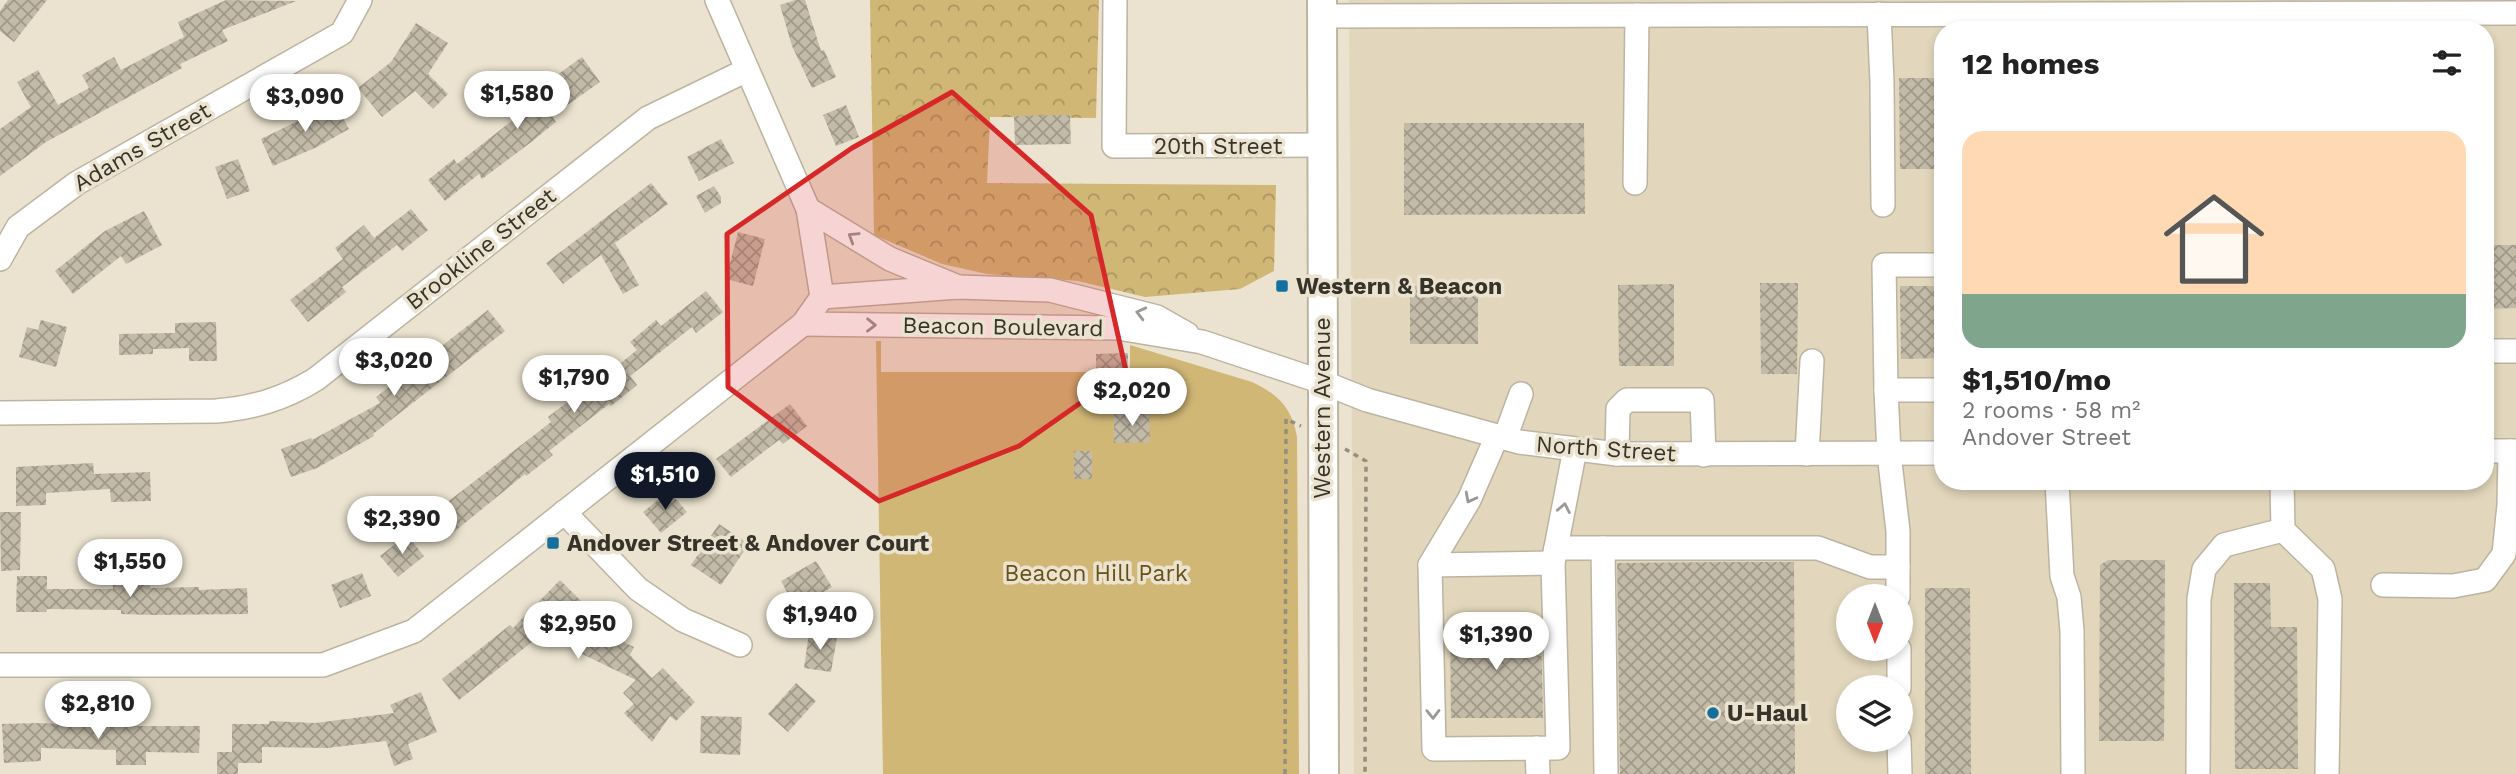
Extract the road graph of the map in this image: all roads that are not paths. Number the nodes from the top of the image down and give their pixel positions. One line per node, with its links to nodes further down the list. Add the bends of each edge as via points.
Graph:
1 (360, 0): 20 (street, Adams Street, via 342,33 77,183 18,227)
2 (717, 0): 15 (street)
3 (1115, 0): 16 (street, 20th Street, via 1114,146)
4 (1825, 7): 8 (street); 11 (street)
5 (1993, 7): 11 (street); 12 (street)
6 (2451, 7): 9 (street); 14 (street)
7 (1322, 8): 10 (street); 16 (main road, Western Avenue)
8 (1722, 8): 10 (street)
9 (2516, 13)
10 (1637, 15): 17 (street)
11 (1879, 15): 18 (street)
12 (2094, 15): 13 (street)
13 (2222, 21)
14 (2257, 21)
15 (747, 70): 19 (street); 33 (street, Brookline Street, via 648,118 316,379 280,399 216,411)
16 (1322, 145): 29 (main road, Western Avenue)
17 (1635, 183)
18 (1883, 205)
19 (808, 209): 22 (street, Beacon Boulevard, one-way to 19, via 890,259); 23 (street)
20 (0, 259)
21 (1934, 265): 30 (street, via 1884,265)
22 (958, 287): 23 (street, Beacon Boulevard); 25 (street, Beacon Boulevard, one-way to 22, via 1157,317 1050,290)
23 (822, 297): 24 (street)
24 (803, 324): 25 (street, Beacon Boulevard, one-way to 25, via 1118,328); 45 (street)
25 (1202, 342): 29 (street, Beacon Boulevard)
26 (2494, 351): 27 (street)
27 (2516, 351)
28 (1812, 361): 40 (street)
29 (1322, 382): 34 (street, North Street, via 1367,400); 57 (main road, Western Avenue)
30 (1886, 390): 31 (street); 41 (street)
31 (1934, 390)
32 (1521, 394): 34 (street)
33 (0, 413)
34 (1501, 437): 35 (street, North Street); 49 (street, one-way to 49)
35 (1575, 449): 39 (street, North Street); 48 (street, one-way to 35)
36 (2494, 451): 37 (street)
37 (2513, 451): 52 (street, via 2504,554 2485,580 2453,586)
38 (1934, 453): 41 (street, North Street)
39 (1617, 454): 42 (street, North Street); 42 (street, via 1618,409 1627,400 1702,400)
40 (1807, 454): 41 (street, North Street); 42 (street, North Street)
41 (1889, 454): 50 (street)
42 (1704, 455)
43 (2057, 490): 61 (street, via 2062,576 2072,631)
44 (2282, 490): 46 (street)
45 (564, 512): 53 (street, via 638,589 683,620); 54 (street, via 414,631 323,665)
46 (2283, 530): 62 (street, via 2224,545 2204,569 2199,598); 63 (street, via 2323,569 2330,599)
47 (1604, 548): 48 (street); 50 (street, via 1818,548 1870,567); 59 (street)
48 (1554, 556): 49 (street); 55 (street, via 1558,748)
49 (1430, 565): 55 (street, one-way to 55, via 1434,749)
50 (1898, 567): 51 (street)
51 (1898, 584)
52 (2383, 585)
53 (740, 645)
54 (0, 665)
55 (1537, 748): 58 (street)
56 (1899, 752): 60 (street)
57 (1324, 774)
58 (1538, 774)
59 (1606, 774)
60 (1900, 774)
61 (2073, 774)
62 (2198, 774)
63 (2327, 774)

